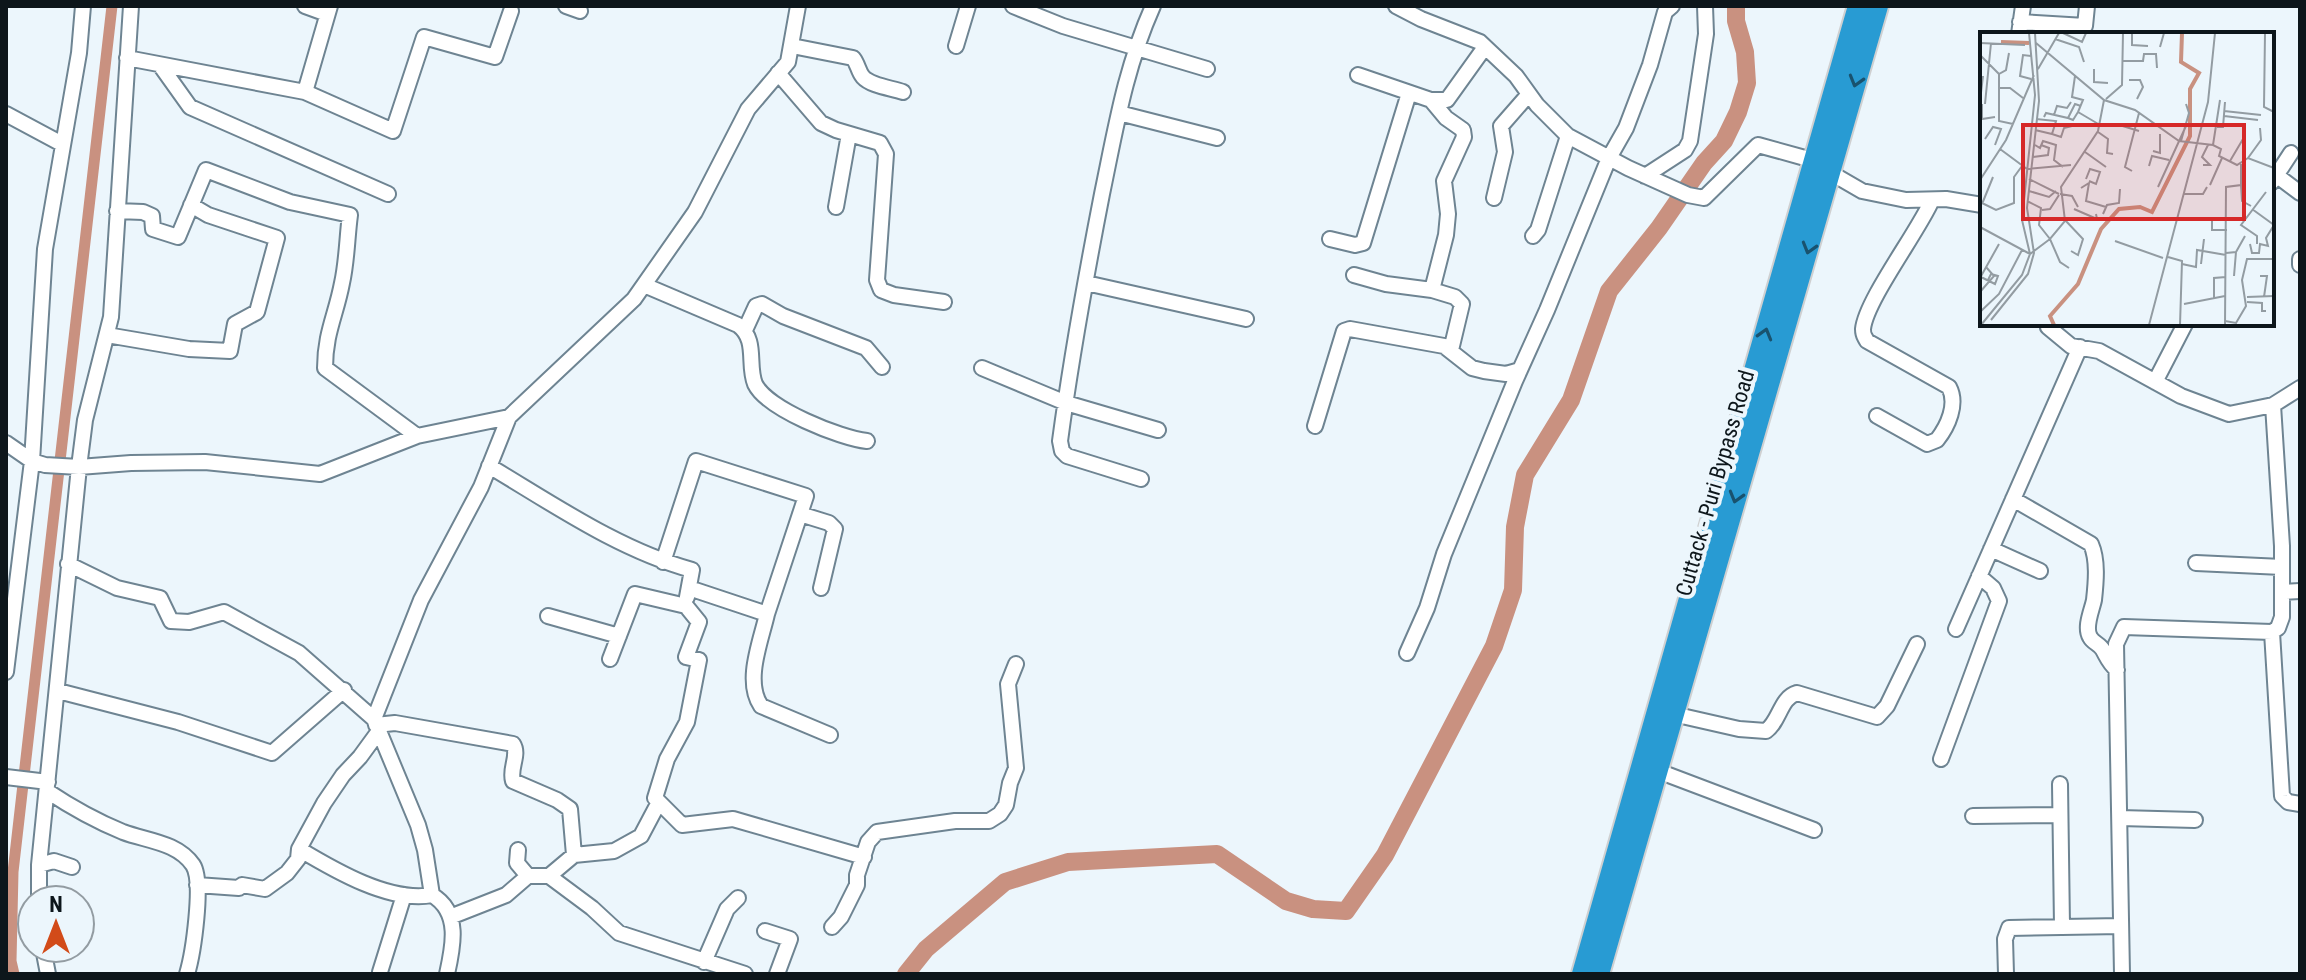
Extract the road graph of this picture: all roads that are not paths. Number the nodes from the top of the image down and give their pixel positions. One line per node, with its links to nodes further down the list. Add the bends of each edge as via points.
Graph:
1 (83, 6): 37 (street)
2 (131, 6): 22 (street)
3 (305, 6): 15 (street)
4 (798, 6): 18 (street)
5 (968, 6): 19 (street)
6 (1013, 6): 20 (street)
7 (1153, 6): 20 (street)
8 (1396, 6): 21 (street)
9 (1672, 6): 39 (street, via 1665,12 1626,128)
10 (1700, 6): 41 (street, via 1704,50 1690,141)
11 (1858, 6): 40 (highway, Cuttack - Puri Bypass Road)
12 (1878, 6): 40 (highway, Cuttack - Puri Bypass Road, one-way to 40)
13 (2023, 6): 17 (street)
14 (2087, 6): 17 (street, via 2085,26)
15 (328, 10): 27 (street)
16 (511, 11): 27 (street, via 495,57 424,37 393,131)
17 (2020, 28)
18 (792, 46): 25 (street); 28 (street, via 853,58 868,81)
19 (956, 46)
20 (1135, 47): 24 (street); 32 (street)
21 (1485, 47): 30 (street); 31 (street, via 1447,100)
22 (127, 58): 23 (street); 50 (street)
23 (160, 65): 27 (street); 44 (street, via 190,107)
24 (1207, 69)
25 (778, 73): 34 (street, via 821,123); 57 (street, via 748,109 695,212)
26 (1358, 75): 29 (street)
27 (305, 92)
28 (903, 92)
29 (1409, 93): 31 (street); 52 (street, via 1363,243)
30 (1529, 94): 35 (street); 45 (street, via 1501,126 1505,152)
31 (1431, 100): 58 (street, via 1464,137 1444,181 1446,235)
32 (1119, 113): 36 (street); 56 (street)
33 (6, 114): 37 (street)
34 (849, 134): 49 (street); 59 (street, via 880,143 886,154 877,280 881,290)
35 (1568, 136): 39 (street); 51 (street)
36 (1217, 138)
37 (62, 144): 81 (street, via 45,249)
38 (2291, 153): 42 (street)
39 (1609, 158): 41 (street); 69 (street)
40 (1822, 168): 41 (street, via 1758,145 1704,198); 46 (street, via 1862,191); 112 (highway, Cuttack - Puri Bypass Road, one-way to 112); 151 (highway, Cuttack - Puri Bypass Road, one-way to 40)
41 (1650, 178)
42 (2274, 179): 43 (street)
43 (2300, 193)
44 (388, 194)
45 (1494, 198)
46 (1932, 200): 48 (street); 74 (street, via 1877,296 1863,334 1949,387 1950,416 1937,440 1927,444)
47 (191, 205): 50 (street, via 178,237 153,229 152,216 143,212); 64 (street, via 277,238 257,312 235,324 230,351); 78 (street, via 206,170 290,202 350,215 325,368)
48 (1980, 205)
49 (836, 207)
50 (117, 211): 64 (street)
51 (1533, 236)
52 (1330, 239)
53 (2300, 259): 54 (street)
54 (2300, 265)
55 (1354, 275): 58 (street)
56 (1086, 283): 60 (street); 72 (street)
57 (644, 285): 63 (street); 75 (street)
58 (1432, 290): 66 (street, via 1462,304)
59 (944, 302)
60 (1246, 319)
61 (2048, 326): 65 (street, via 2071,346)
62 (2184, 326): 70 (street)
63 (745, 330): 67 (street, via 762,304 866,348); 79 (street, via 755,383 763,393 807,423)
64 (107, 335): 83 (street)
65 (2080, 347): 70 (street, via 2099,351); 85 (street)
66 (1451, 350): 69 (street, via 1472,368 1506,374); 76 (street, via 1344,331)
67 (882, 367)
68 (982, 368): 72 (street)
69 (1520, 370): 105 (street)
70 (2155, 382): 73 (street, via 2229,414)
71 (2300, 388): 73 (street)
72 (1066, 403): 77 (street); 84 (street, via 1062,451)
73 (2273, 405): 91 (street)
74 (1877, 416)
75 (509, 417): 78 (street); 82 (street)
76 (1315, 426)
77 (1158, 430)
78 (417, 436): 83 (street, via 320,474 205,462)
79 (867, 441)
80 (6, 443): 81 (street)
81 (39, 463): 83 (street); 109 (street)
82 (489, 466): 88 (street); 113 (street, via 421,600)
83 (74, 467): 90 (street)
84 (1141, 479)
85 (2013, 499): 87 (street); 108 (street, via 2091,544 2094,598 2088,632)
86 (800, 514): 88 (street, via 806,496 696,461); 95 (street, via 835,529); 99 (street)
87 (1991, 549): 92 (street); 93 (street)
88 (663, 562): 94 (street, via 692,570)
89 (2196, 563): 91 (street)
90 (68, 564): 110 (street, via 117,588 160,598 171,621 224,612 299,653); 111 (street)
91 (2282, 567): 97 (street)
92 (2040, 571)
93 (1979, 576): 101 (street); 115 (street, via 1999,601)
94 (689, 588): 98 (street); 99 (street)
95 (821, 588)
96 (2300, 591): 97 (street)
97 (2282, 592): 102 (street, via 2282,617)
98 (686, 606): 103 (street, via 635,594); 120 (street, via 699,622 686,657 699,660 698,670 687,722 667,759 655,798)
99 (767, 614): 114 (street, via 754,676 758,702)
100 (548, 616): 103 (street)
101 (1956, 629)
102 (2272, 632): 108 (street, via 2124,627 2116,644); 121 (street, via 2282,796)
103 (619, 636): 106 (street)
104 (1917, 644): 112 (street, via 1877,717 1797,693 1790,694 1766,731)
105 (1407, 653)
106 (610, 659)
107 (1016, 664): 130 (street, via 1008,684 1016,768 1000,814 989,821 877,832)
108 (2117, 670): 124 (street)
109 (6, 672)
110 (344, 690): 111 (street, via 272,753); 113 (street)
111 (58, 691): 119 (street)
112 (1673, 714): 116 (highway, Cuttack - Puri Bypass Road)
113 (376, 725): 127 (street); 129 (street, via 395,723 513,744 513,781 570,809); 138 (street, via 418,825)
114 (830, 735)
115 (1941, 759)
116 (1658, 771): 126 (street); 152 (highway, Cuttack - Puri Bypass Road)
117 (9, 777): 119 (street)
118 (2060, 784): 122 (street)
119 (48, 787): 131 (street); 136 (street, via 91,817 175,849 192,863)
120 (659, 802): 129 (street, via 641,836 614,851); 130 (street, via 682,825 733,819)
121 (2300, 804)
122 (2060, 815): 123 (street); 141 (street)
123 (1973, 816)
124 (2120, 818): 125 (street); 142 (street)
125 (2195, 820)
126 (1814, 830)
127 (299, 849): 136 (street, via 287,873 265,889); 137 (street, via 334,871)
128 (518, 850): 133 (street, via 517,863)
129 (574, 855): 134 (street)
130 (864, 857): 143 (street, via 857,885)
131 (39, 865): 132 (street, via 54,861); 135 (street)
132 (72, 867)
133 (528, 876): 134 (street); 140 (street, via 506,895)
134 (549, 876): 145 (street, via 619,933)
135 (39, 884)
136 (197, 885): 147 (street)
137 (404, 895): 138 (street); 146 (street)
138 (432, 895): 140 (street, via 443,901)
139 (738, 898): 145 (street, via 727,909)
140 (450, 917): 148 (street, via 453,947)
141 (2062, 926): 142 (street); 153 (street, via 2009,928)
142 (2121, 926): 154 (street)
143 (832, 927)
144 (765, 931): 150 (street, via 790,939)
145 (704, 962): 149 (street)
146 (380, 972)
147 (187, 974)
148 (447, 974)
149 (745, 974)
150 (777, 974)
151 (1582, 974)
152 (1599, 974)
153 (2006, 974)
154 (2122, 974)

